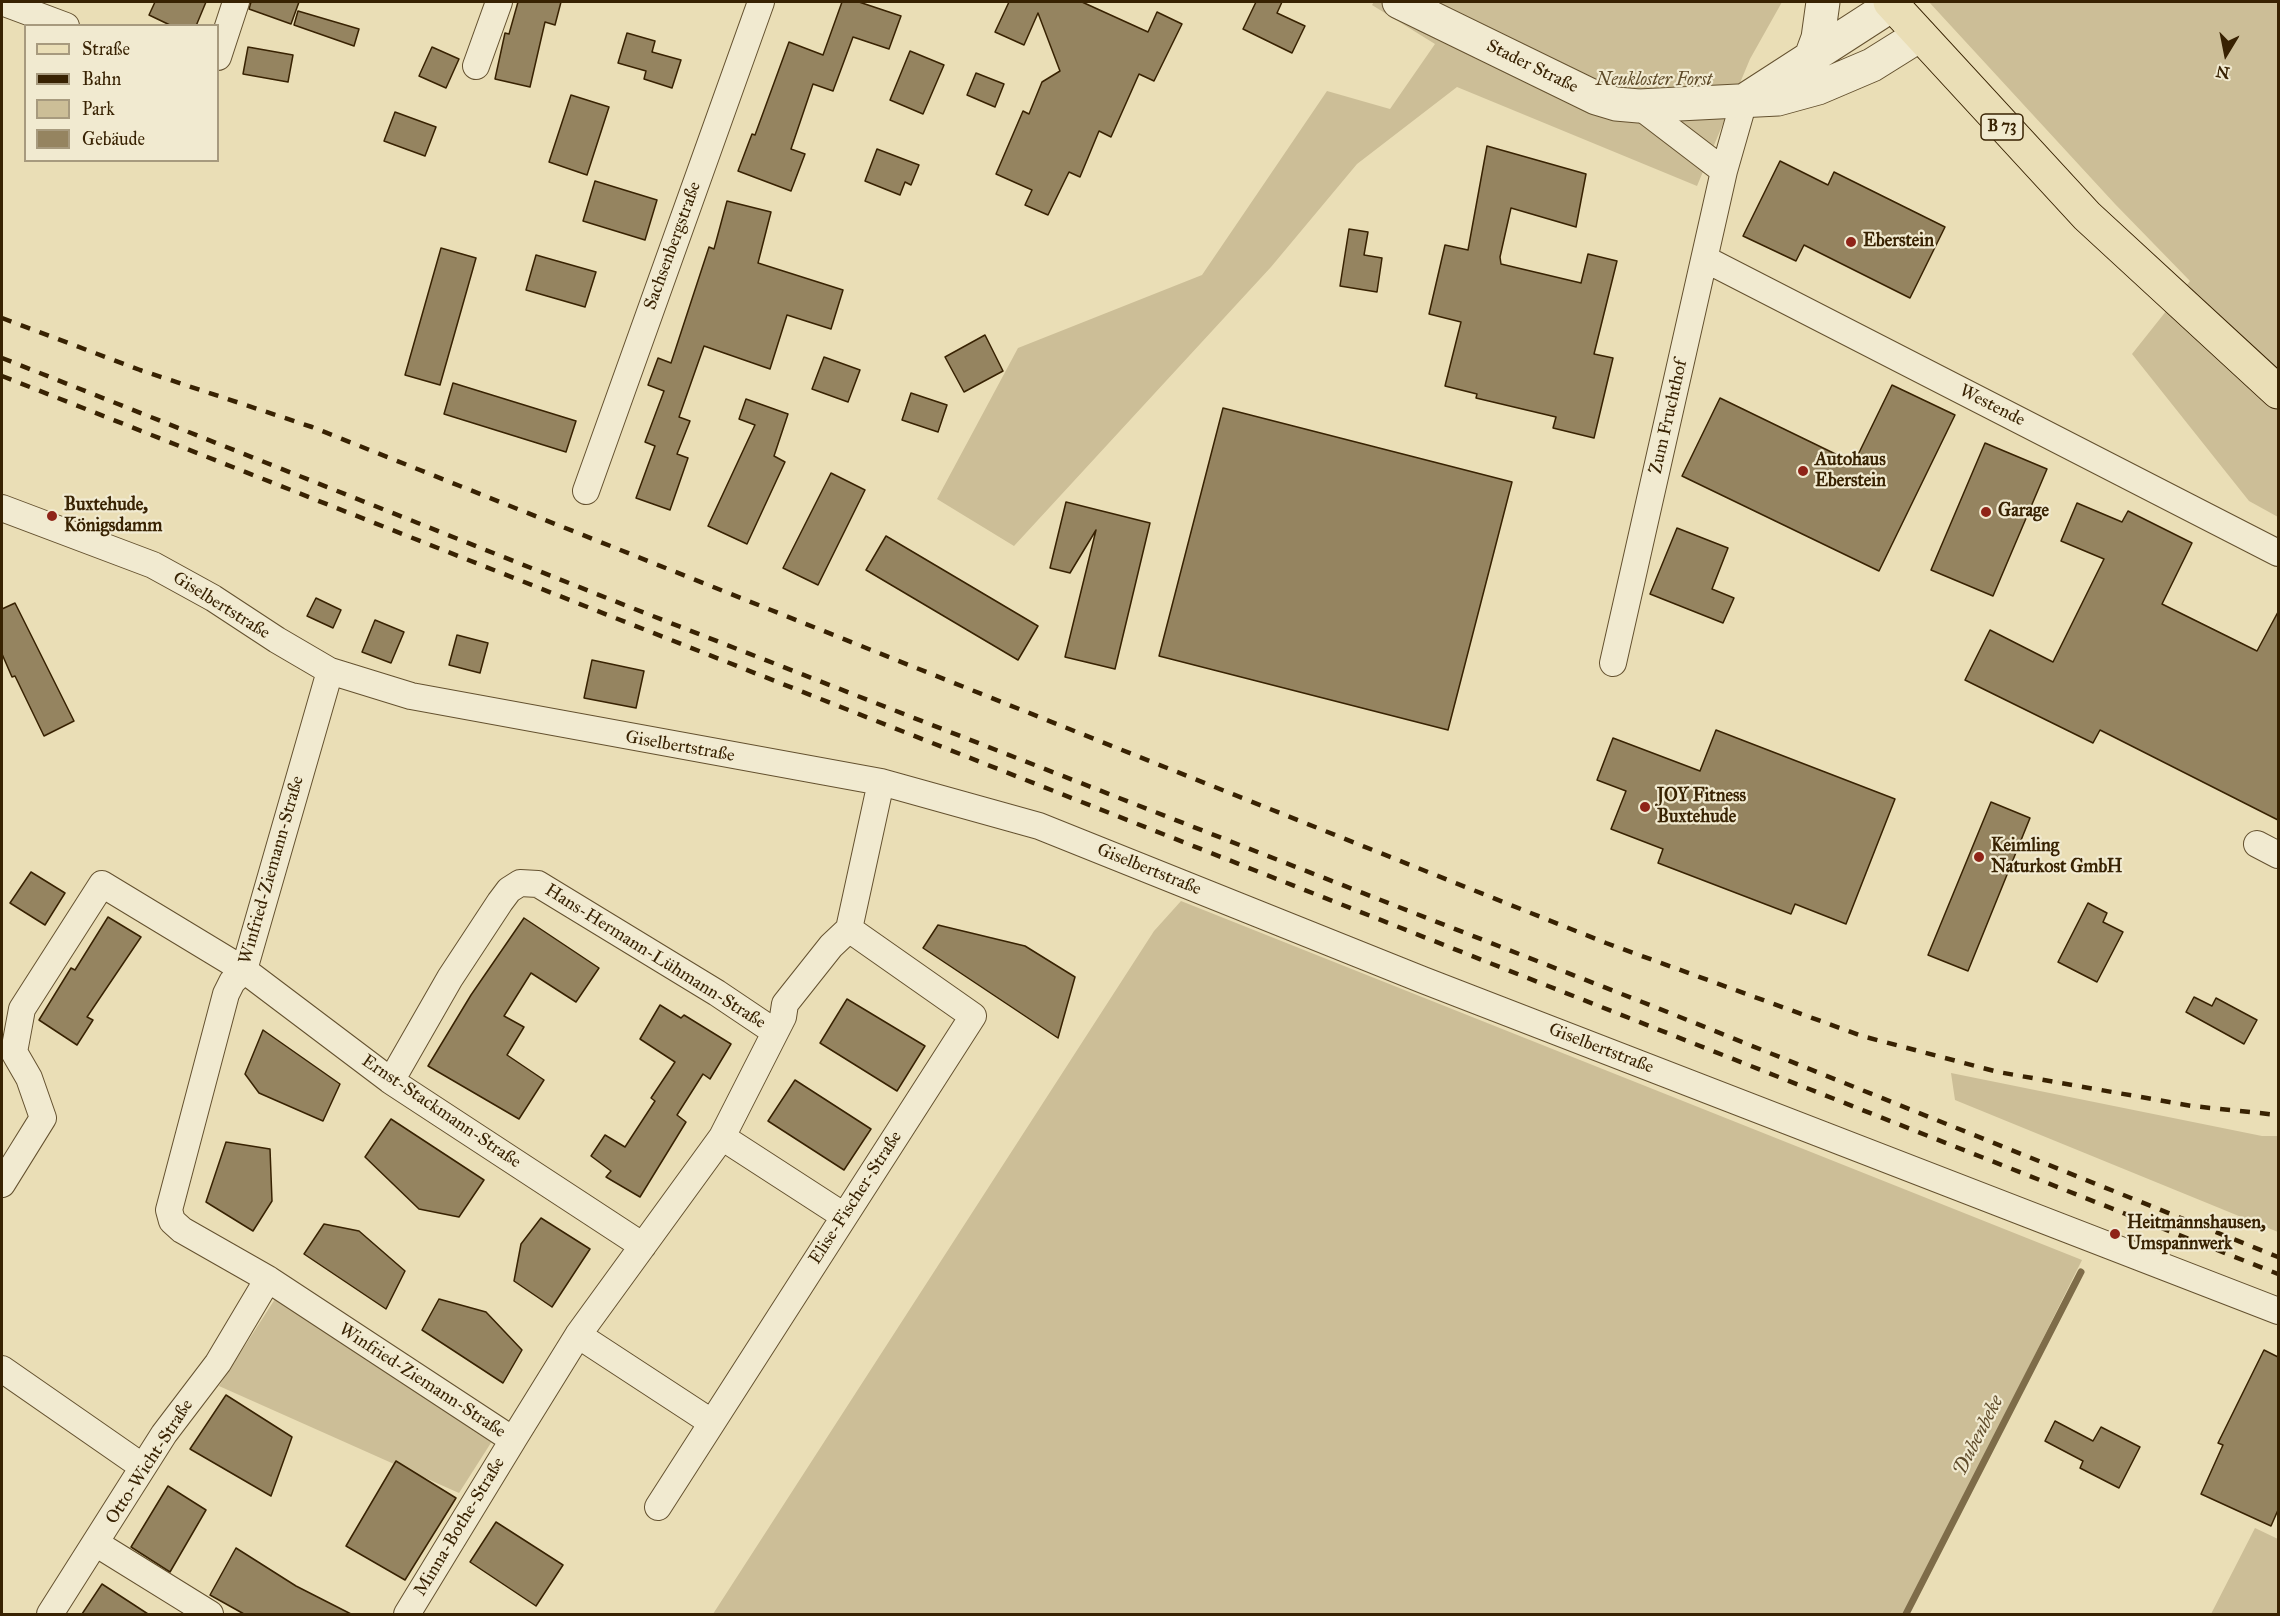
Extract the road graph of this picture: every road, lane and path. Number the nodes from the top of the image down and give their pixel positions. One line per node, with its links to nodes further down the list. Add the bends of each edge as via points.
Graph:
1 (236, 2): 10 (street)
2 (499, 2): 12 (street)
3 (761, 2): 18 (street, Sachsenbergstraße)
4 (1400, 2): 14 (street, Stader Straße, via 1596,98)
5 (1823, 2): 11 (street)
6 (1891, 3): 9 (main road, B 73); 11 (street, Stader Straße)
7 (12, 4): 8 (street)
8 (61, 24)
9 (1920, 35): 13 (street, Stader Straße, via 1872,66 1818,88 1778,99); 17 (main road, B 73, via 2102,231)
10 (219, 54)
11 (1811, 57): 13 (street, Stader Straße)
12 (476, 66)
13 (1744, 100): 14 (street, Stader Straße); 15 (street, Zum Fruchthof)
14 (1639, 106): 15 (street)
15 (1724, 171): 16 (street, Zum Fruchthof)
16 (1705, 259): 20 (street, Westende); 21 (street, Zum Fruchthof)
17 (2278, 392)
18 (585, 490)
19 (2, 508): 22 (street, Giselbertstraße, via 153,565)
20 (2278, 553)
21 (1613, 663)
22 (330, 671): 23 (street, Giselbertstraße, via 411,696); 25 (street, Winfried-Ziemann-Straße)
23 (881, 782): 24 (street); 33 (street, Giselbertstraße, via 1039,826 1434,984)
24 (849, 929): 26 (street, Winfried-Ziemann-Straße, via 785,1004); 30 (street, Elise-Fischer-Straße, via 973,1016)
25 (244, 970): 27 (street, Ernst-Stackmann-Straße); 29 (street, Ernst-Stackmann-Straße, via 102,884 22,1009 14,1052 29,1078 43,1118); 32 (street, Winfried-Ziemann-Straße, via 226,994 169,1210 172,1221 182,1230)
26 (775, 1032): 27 (street, Hans-Hermann-Lühmann-Straße, via 547,889 520,883 500,902 450,978); 28 (street, Winfried-Ziemann-Straße)
27 (391, 1081): 31 (street, Ernst-Stackmann-Straße)
28 (722, 1137): 30 (street); 31 (street, Winfried-Ziemann-Straße)
29 (2, 1184)
30 (844, 1216): 36 (street, Elise-Fischer-Straße)
31 (643, 1246): 34 (street, Winfried-Ziemann-Straße)
32 (268, 1279): 37 (street, Winfried-Ziemann-Straße); 38 (street, Otto-Wicht-Straße, via 218,1363)
33 (2278, 1311)
34 (579, 1335): 36 (street); 37 (street, Winfried-Ziemann-Straße)
35 (2, 1369): 38 (street)
36 (711, 1422): 39 (street, Elise-Fischer-Straße)
37 (513, 1440): 43 (street, Minna-Bothe-Straße)
38 (143, 1467): 40 (street, Otto-Wicht-Straße)
39 (658, 1508)
40 (97, 1544): 41 (street, Otto-Wicht-Straße); 42 (street)
41 (50, 1614)
42 (210, 1614)
43 (407, 1614)

